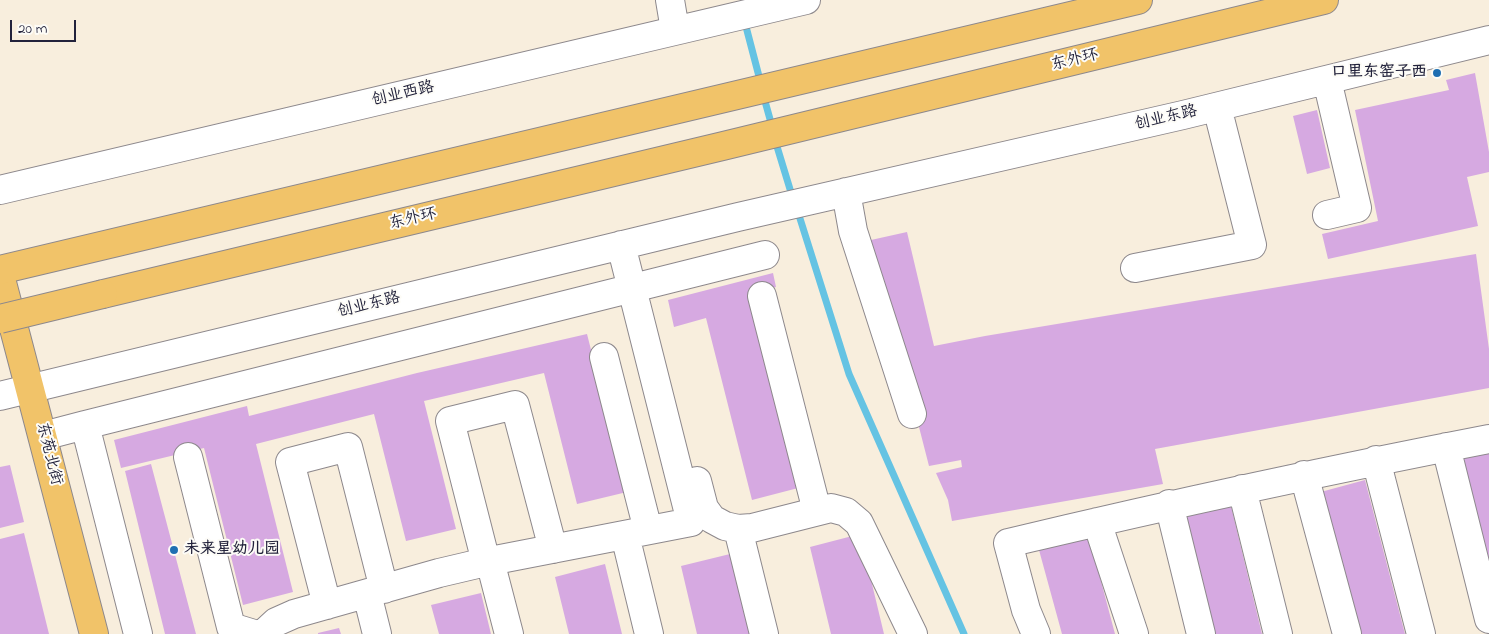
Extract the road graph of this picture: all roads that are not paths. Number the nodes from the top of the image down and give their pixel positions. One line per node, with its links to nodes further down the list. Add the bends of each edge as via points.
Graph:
1 (670, 0): 5 (street)
2 (806, 0): 5 (street, 创业西路)
3 (1138, 0): 15 (main road)
4 (1324, 0): 19 (main road, 东外环, bridge)
5 (675, 30): 9 (street, 创业西路)
6 (1489, 40): 7 (street, 创业东路)
7 (1326, 80): 8 (street, 创业东路); 11 (street, via 1357,208)
8 (1218, 106): 10 (street, 创业东路); 14 (street, via 1252,245)
9 (0, 190)
10 (844, 192): 12 (street, 创业东路); 23 (street, via 853,231)
11 (1327, 215)
12 (629, 243): 17 (street); 21 (street, 创业东路)
13 (765, 255): 17 (street)
14 (1135, 268)
15 (0, 270)
16 (0, 275): 21 (main road, 东苑北街)
17 (640, 286): 24 (street); 34 (street, via 704,508)
18 (762, 296): 33 (street)
19 (0, 319)
20 (604, 357): 37 (street)
21 (31, 388): 22 (street, 创业东路); 25 (main road, 东苑北街)
22 (0, 396)
23 (912, 414)
24 (85, 425): 25 (street); 44 (street)
25 (43, 436): 43 (main road, 东苑北街)
26 (1489, 439): 27 (street)
27 (1446, 447): 29 (street); 42 (street)
28 (188, 457): 45 (street, via 231,627)
29 (1376, 460): 30 (street); 57 (street)
30 (1304, 476): 31 (street); 56 (street)
31 (1242, 489): 32 (street); 55 (street)
32 (1169, 504): 35 (street); 54 (street)
33 (817, 512): 36 (street); 51 (street, via 831,508 846,512 859,523)
34 (702, 520): 36 (street); 37 (street)
35 (1098, 522): 52 (street, via 1008,543); 53 (street)
36 (738, 529): 50 (street)
37 (637, 532): 38 (street); 49 (street)
38 (552, 549): 39 (street); 39 (street, via 515,405 450,421)
39 (488, 562): 40 (street); 48 (street)
40 (375, 591): 41 (street); 41 (street, via 348,447 290,462); 47 (street)
41 (327, 605): 46 (street, via 276,622)
42 (1489, 619)
43 (94, 634)
44 (138, 634)
45 (254, 634)
46 (263, 634)
47 (377, 634)
48 (509, 634)
49 (650, 634)
50 (764, 634)
51 (913, 634)
52 (1036, 634)
53 (1134, 634)
54 (1201, 634)
55 (1278, 634)
56 (1347, 634)
57 (1421, 634)

